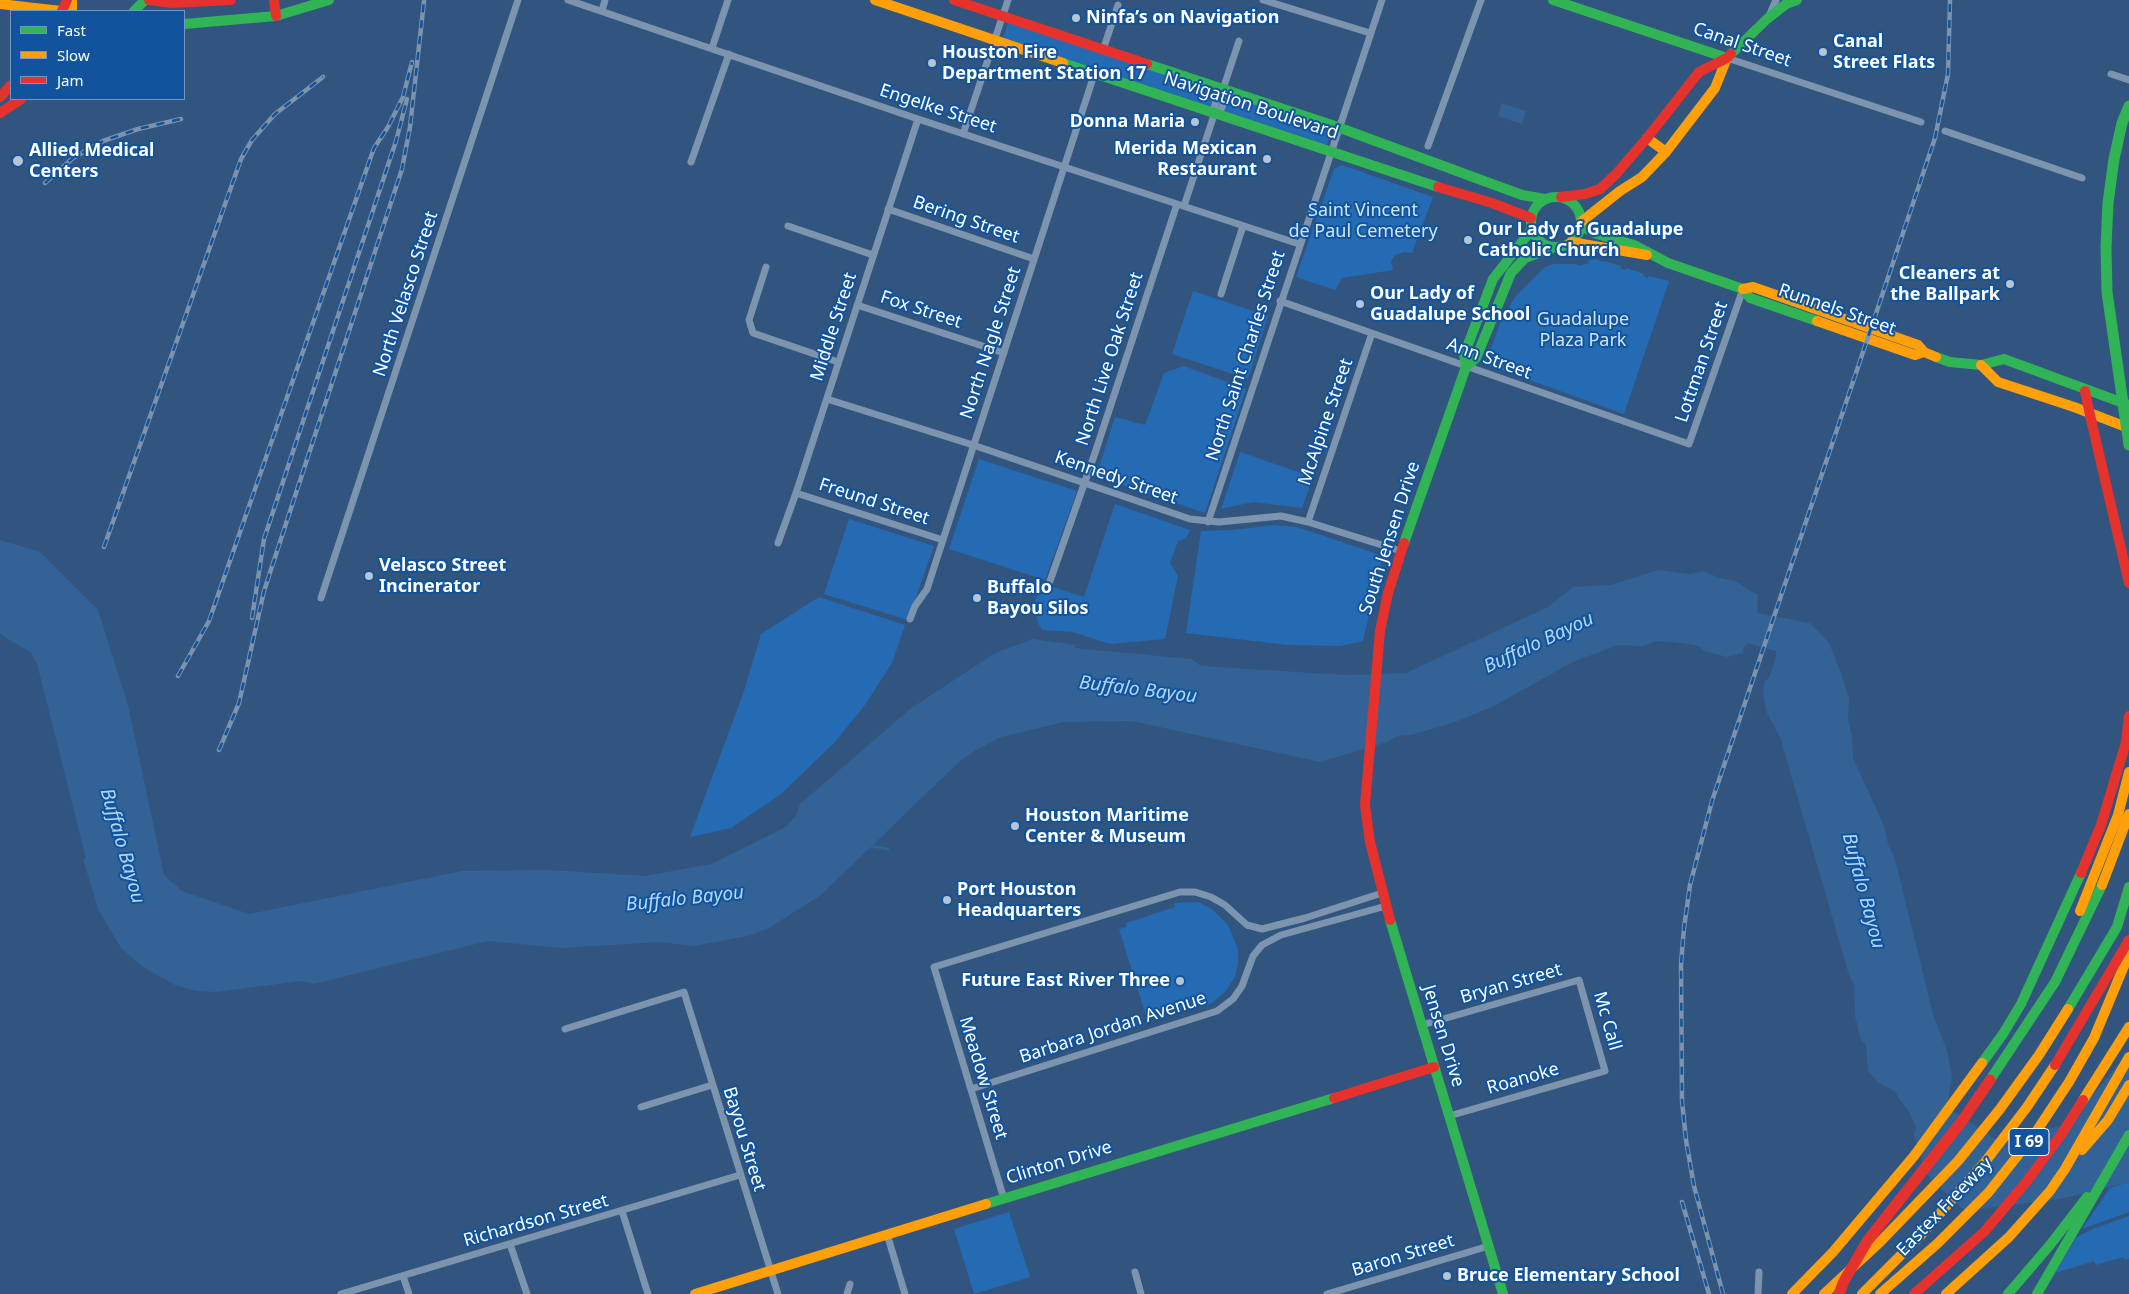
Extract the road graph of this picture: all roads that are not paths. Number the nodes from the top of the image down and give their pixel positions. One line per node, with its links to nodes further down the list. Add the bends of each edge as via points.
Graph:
1 (145, 0): 23 (main road)
2 (150, 0): 17 (main road, via 172,3)
3 (231, 0): 17 (main road)
4 (274, 0): 25 (main road)
5 (329, 0): 20 (main road)
6 (518, 0): 100 (street, North Velasco Street)
7 (568, 0): 24 (street, Engelke Street)
8 (605, 0): 24 (street)
9 (728, 0): 31 (street)
10 (875, 0): 29 (main road, Navigation Boulevard)
11 (954, 0): 26 (main road, Navigation Boulevard)
12 (1008, 0): 26 (street)
13 (1263, 0): 28 (street)
14 (1382, 0): 28 (street, North Saint Charles Street)
15 (1480, 0): 53 (street)
16 (1553, 0): 34 (main road, Canal Street)
17 (203, 1)
18 (1787, 1): 34 (main road)
19 (0, 4): 22 (main road)
20 (290, 5): 25 (main road)
21 (1118, 5): 32 (street)
22 (52, 10)
23 (135, 10)
24 (602, 11): 31 (street, Engelke Street)
25 (276, 16): 27 (main road)
26 (1003, 16): 29 (street); 32 (main road, Navigation Boulevard)
27 (185, 24)
28 (1370, 34): 49 (street, North Saint Charles Street)
29 (995, 39): 35 (main road, Navigation Boulevard); 51 (street)
30 (1239, 41): 41 (street, North Live Oak Street)
31 (712, 48): 33 (street, Engelke Street)
32 (1103, 50): 41 (main road, Navigation Boulevard)
33 (728, 54): 47 (street, Engelke Street); 56 (street)
34 (1727, 58): 48 (street, Canal Street); 52 (main road, via 1699,72); 55 (main road, via 1716,88)
35 (1095, 72): 45 (main road, Navigation Boulevard); 57 (street, North Nagle Street)
36 (2111, 74): 38 (street)
37 (10, 80): 40 (main road)
38 (2129, 80)
39 (10, 87): 42 (main road)
40 (0, 88)
41 (1223, 89): 45 (street, North Live Oak Street, via 1226,95 1221,110); 49 (main road, Navigation Boulevard)
42 (0, 97)
43 (18, 100): 46 (main road)
44 (2129, 106): 90 (main road, bridge, via 2114,159 2106,247 2107,292)
45 (1215, 112): 54 (main road, Navigation Boulevard); 61 (street, North Live Oak Street)
46 (0, 113)
47 (918, 119): 51 (street, Engelke Street); 62 (street, Middle Street)
48 (1921, 122)
49 (1339, 128): 54 (street, North Saint Charles Street); 60 (main road, Navigation Boulevard, via 1522,196)
50 (1945, 131): 58 (street)
51 (962, 134): 57 (street, Engelke Street)
52 (1647, 138): 55 (main road); 59 (main road, via 1600,189)
53 (1428, 146)
54 (1331, 151): 63 (main road, Navigation Boulevard, via 1492,203); 68 (street, North Saint Charles Street)
55 (1666, 152): 64 (main road, via 1642,177)
56 (691, 162)
57 (1065, 166): 61 (street, Engelke Street); 72 (street, North Nagle Street)
58 (2082, 178)
59 (1561, 197): 60 (main road); 64 (main road, via 1577,209)
60 (1545, 199): 63 (main road, via 1536,207)
61 (1181, 205): 66 (street, Engelke Street); 91 (street, North Live Oak Street)
62 (888, 209): 70 (street, Middle Street); 72 (street, Bering Street)
63 (1531, 224): 69 (main road, via 1538,240); 82 (main road, South Jensen Drive, via 1493,279 1464,355)
64 (1581, 224): 67 (main road); 71 (main road, Runnels Street, via 1597,234 1634,245)
65 (788, 226): 70 (street)
66 (1243, 226): 68 (street, Engelke Street); 75 (street)
67 (1571, 242): 69 (main road); 71 (main road, Runnels Street)
68 (1299, 244): 76 (street, North Saint Charles Street)
69 (1555, 247): 82 (main road, South Jensen Drive, via 1525,258 1511,273 1476,358)
70 (873, 255): 77 (street, Middle Street)
71 (1658, 258): 74 (main road, Runnels Street)
72 (1034, 259): 79 (street, North Nagle Street)
73 (766, 267): 80 (street, via 749,320 753,333)
74 (1742, 289): 81 (main road, Runnels Street, via 1753,287 1918,345 1924,352 1950,362); 88 (street, Lottman Street)
75 (1220, 294)
76 (1280, 301): 78 (street, Ann Street); 93 (street, North Saint Charles Street)
77 (857, 305): 79 (street, Fox Street); 80 (street, Middle Street)
78 (1372, 333): 82 (street, Ann Street); 94 (street, McAlpine Street)
79 (1004, 353): 89 (street, North Nagle Street)
80 (838, 362): 84 (street, Middle Street)
81 (1981, 366): 83 (main road, Runnels Street, via 2004,359); 86 (main road, via 1998,382)
82 (1466, 367): 88 (street, Ann Street); 97 (main road, South Jensen Drive)
83 (2085, 391): 85 (main road, Runnels Street); 86 (main road)
84 (827, 399): 89 (street, Kennedy Street); 92 (street, Middle Street)
85 (2129, 405)
86 (2090, 415): 87 (main road); 99 (main road)
87 (2129, 428)
88 (1689, 444)
89 (973, 445): 91 (street, Kennedy Street); 95 (street, North Nagle Street)
90 (2129, 445)
91 (1084, 484): 93 (street, Kennedy Street); 98 (street, North Live Oak Street)
92 (796, 493): 95 (street, Freund Street); 96 (street, Middle Street)
93 (1208, 522): 94 (street, Kennedy Street, via 1281,516)
94 (1308, 522): 97 (street, Kennedy Street)
95 (943, 540): 101 (street, North Nagle Street, via 927,589)
96 (778, 543)
97 (1401, 551): 104 (main road, South Jensen Drive, via 1380,631)
98 (1050, 581)
99 (2129, 582)
100 (321, 598)
101 (910, 620)
102 (2129, 716): 150 (main road, via 2126,742 2101,825 2021,1004 1980,1068 1909,1163 1833,1252)
103 (2129, 772): 112 (main road, via 2118,815)
104 (1366, 785): 107 (main road, Jensen Drive, via 1365,817)
105 (2129, 814): 112 (main road, via 2108,872 2055,982)
106 (2129, 887): 151 (main road, bridge, via 2116,927 2088,977 2000,1109 1958,1162)
107 (1382, 893): 108 (main road, Jensen Drive); 121 (street, Meadow Street, via 1266,928 1249,926 1204,894 1175,893 934,967)
108 (1386, 906): 113 (main road, Jensen Drive); 121 (street, Barbara Jordan Avenue, via 1271,940 1257,950 1233,999 1217,1011)
109 (2129, 940): 153 (main road, via 2063,1054 2027,1107 1985,1162)
110 (2129, 954): 154 (main road, Eastex Freeway / I 69, via 2094,1038 2034,1135 1988,1193)
111 (1579, 980): 113 (street, Bryan Street); 118 (street, Mc Call)
112 (2040, 1002): 152 (main road, bridge, via 1962,1121 1868,1240)
113 (1422, 1025): 117 (main road, Jensen Drive)
114 (2129, 1027): 155 (main road, I 69, via 2027,1181 1985,1231)
115 (565, 1029): 119 (street, Bayou Street, via 684,992)
116 (2129, 1057): 126 (main road, I 69)
117 (1434, 1067): 123 (main road, Jensen Drive); 128 (main road, Clinton Drive)
118 (1606, 1071): 123 (street, Roanoke)
119 (712, 1085): 122 (street); 127 (street, Bayou Street)
120 (2129, 1085): 126 (main road, via 2108,1120)
121 (971, 1089): 128 (street, Meadow Street)
122 (641, 1107)
123 (1449, 1116): 132 (main road, Jensen Drive)
124 (2129, 1135): 125 (main road)
125 (2119, 1152): 157 (main road, via 2050,1245); 158 (main road)
126 (2065, 1169): 156 (main road, I 69, via 2009,1237)
127 (740, 1175): 129 (street, Richardson Street); 133 (street, Bayou Street)
128 (1004, 1199): 130 (main road, Clinton Drive)
129 (622, 1211): 131 (street, Richardson Street); 141 (street)
130 (887, 1234): 133 (main road, Clinton Drive); 145 (street)
131 (510, 1244): 136 (street, Richardson Street); 140 (street)
132 (1488, 1246): 147 (street, Baron Street); 148 (main road, Jensen Drive)
133 (770, 1271): 142 (main road, Clinton Drive); 143 (street, Bayou Street)
134 (1135, 1272): 146 (street)
135 (1759, 1272): 149 (street)
136 (403, 1276): 138 (street, Richardson Street); 139 (street)
137 (850, 1284): 144 (street)
138 (341, 1294)
139 (409, 1294)
140 (527, 1294)
141 (648, 1294)
142 (695, 1294)
143 (778, 1294)
144 (847, 1294)
145 (905, 1294)
146 (1141, 1294)
147 (1326, 1294)
148 (1503, 1294)
149 (1758, 1294)
150 (1792, 1294)
151 (1824, 1294)
152 (1840, 1294)
153 (1862, 1294)
154 (1880, 1294)
155 (1914, 1294)
156 (1946, 1294)
157 (2008, 1294)
158 (2037, 1294)

